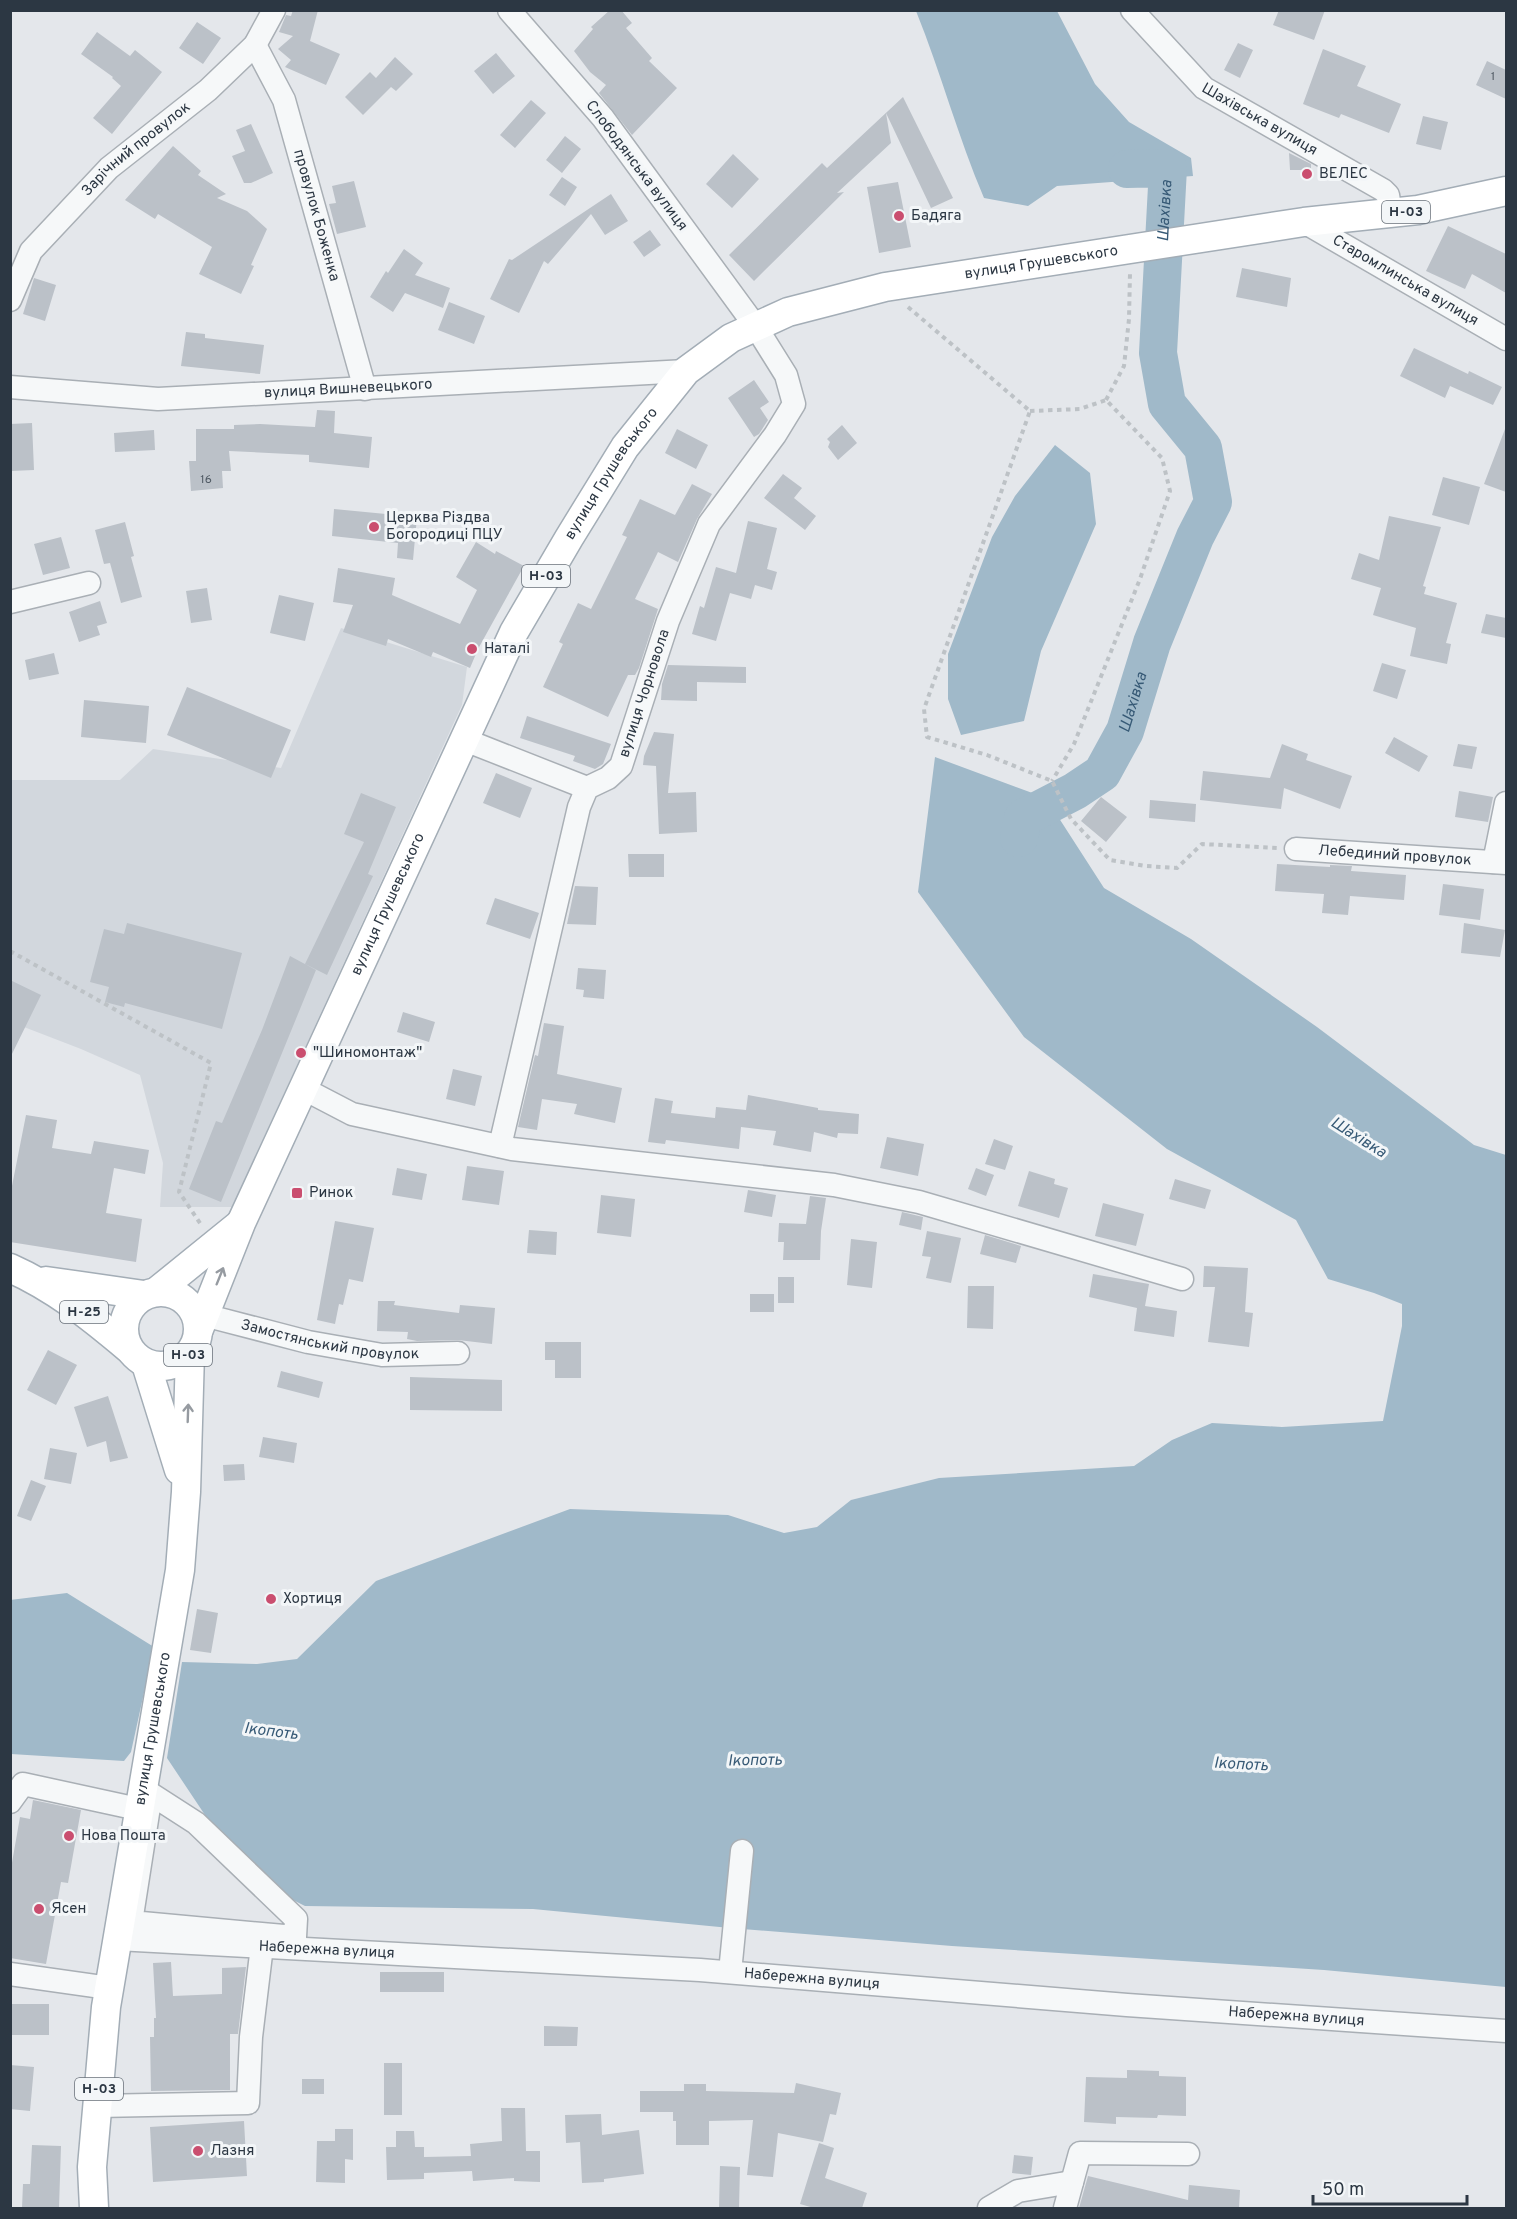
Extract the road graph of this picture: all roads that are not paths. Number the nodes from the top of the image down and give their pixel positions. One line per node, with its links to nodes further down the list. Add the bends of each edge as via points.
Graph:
1 (274, 10): 4 (street, Зарічний провулок)
2 (509, 10): 9 (street, Слободянська вулиця, via 603,118)
3 (1132, 10): 6 (street, Шахівська вулиця, via 1204,88 1383,190 1388,195)
4 (255, 45): 8 (street, Зарічний провулок, via 208,90 109,168 31,251); 13 (street, провулок Боженка, via 284,100)
5 (1506, 191): 6 (main road, Н-03)
6 (1391, 213): 7 (main road, Н-03)
7 (1304, 222): 9 (main road, вулиця Грушевського / Н-03, via 885,287 788,312); 10 (street, Старомлинська вулиця)
8 (10, 300)
9 (756, 327): 11 (main road, вулиця Грушевського / Н-03, via 731,338); 17 (street, вулиця Чорновола, via 786,375 794,404 709,524 668,621 621,766 608,778)
10 (1506, 339)
11 (686, 371): 13 (street, вулиця Вишневецького); 16 (main road, вулиця Грушевського / Н-03, via 625,447 568,538 514,632)
12 (10, 387): 13 (street, вулиця Вишневецького, via 158,399)
13 (365, 389)
14 (89, 583): 15 (street)
15 (10, 602)
16 (465, 740): 17 (street); 21 (main road, вулиця Грушевського / Н-03)
17 (587, 788): 22 (street, via 579,807)
18 (1506, 803): 20 (street, Лебединий провулок)
19 (1296, 849): 20 (street, Лебединий провулок)
20 (1500, 862)
21 (304, 1089): 22 (street, via 352,1114); 23 (main road, вулиця Грушевського / Н-03)
22 (500, 1146): 25 (street, via 834,1185 952,1210)
23 (241, 1223): 27 (main road, Н-03); 28 (main road, вулиця Грушевського / Н-03, one-way to 23)
24 (10, 1268): 26 (main road, Н-25)
25 (1182, 1279)
26 (38, 1280): 27 (main road, Н-25); 30 (main road, Н-25, via 77,1306)
27 (150, 1294): 28 (main road, вулиця Грушевського / Н-03, via 169,1292 181,1297 196,1316); 30 (main road, Н-03, via 134,1303 125,1318 124,1336)
28 (198, 1332): 29 (street, Замостянський провулок, via 308,1342 382,1355); 30 (main road, Н-03, via 181,1361 170,1366 158,1366); 31 (main road, вулиця Грушевського / Н-03, one-way to 28)
29 (458, 1353)
30 (137, 1356): 31 (main road, Н-03)
31 (186, 1492): 33 (main road, вулиця Грушевського / Н-03, via 180,1570)
32 (10, 1802): 33 (street, via 23,1784)
33 (140, 1802): 36 (main road, вулиця Грушевського / Н-03)
34 (742, 1851): 38 (street)
35 (295, 1937): 35 (street, via 296,1919 196,1823 151,1794 131,1922)
36 (117, 1939): 37 (street, Набережна вулиця); 40 (main road, вулиця Грушевського / Н-03)
37 (261, 1946): 38 (street, Набережна вулиця); 42 (street, via 248,2103)
38 (730, 1972): 41 (street, Набережна вулиця)
39 (10, 1974): 40 (street)
40 (109, 1988): 42 (main road, вулиця Грушевського / Н-03)
41 (1506, 2031)
42 (98, 2106): 45 (main road, вулиця Грушевського / Н-03, via 92,2167)
43 (1188, 2154): 44 (street, via 1080,2152)
44 (1072, 2182): 46 (street, via 1018,2191); 47 (street)
45 (94, 2208)
46 (989, 2208)
47 (1065, 2208)

